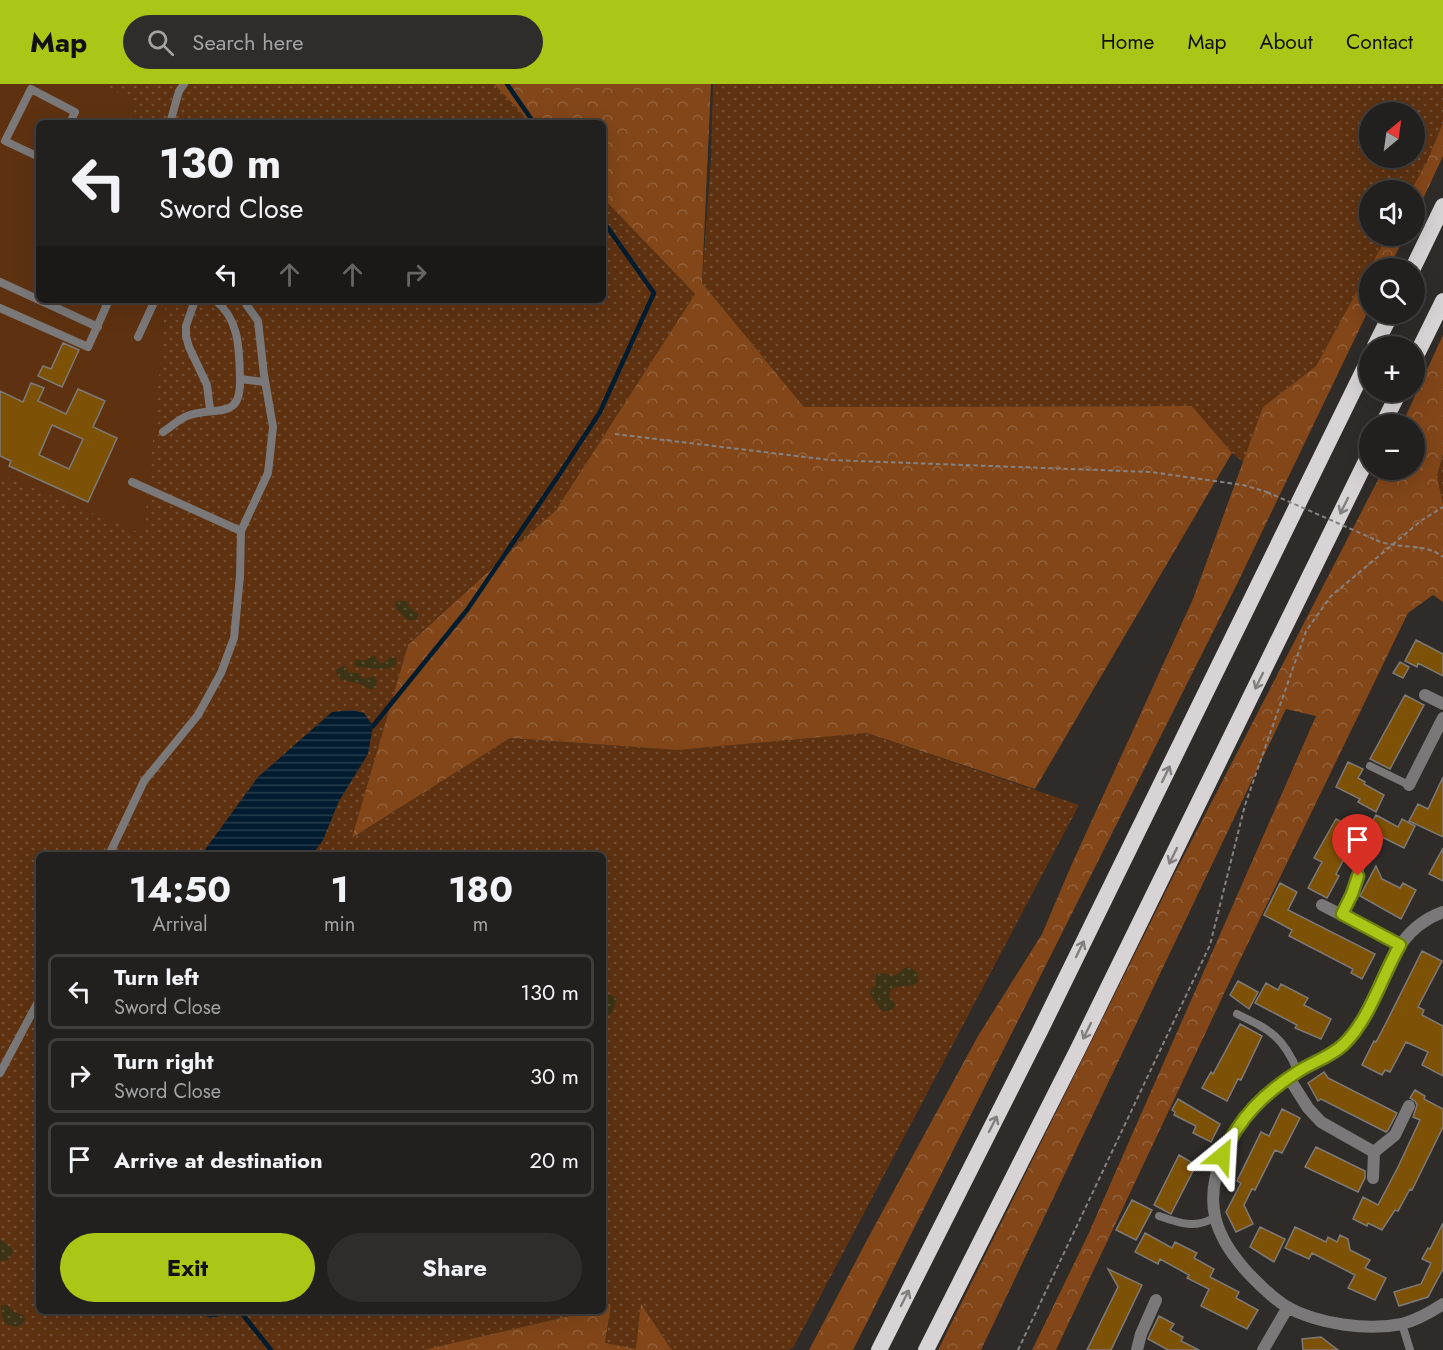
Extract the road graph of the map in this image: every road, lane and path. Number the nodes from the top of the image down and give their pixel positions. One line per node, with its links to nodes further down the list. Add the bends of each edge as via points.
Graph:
1 (184, 84): 3 (lane)
2 (71, 120): 4 (lane, via 75,112 31,89)
3 (171, 120)
4 (3, 140): 5 (lane)
5 (36, 156)
6 (1443, 206): 7 (highway)
7 (1418, 258)
8 (0, 282): 9 (lane)
9 (36, 299)
10 (1443, 301): 20 (highway)
11 (46, 303): 18 (lane)
12 (108, 303): 18 (lane)
13 (154, 303): 19 (lane)
14 (194, 303): 24 (lane, via 186,336 207,385)
15 (219, 303): 21 (lane, via 235,326)
16 (245, 303): 23 (lane, via 258,321)
17 (0, 308): 18 (lane, via 88,347)
18 (98, 327)
19 (138, 337)
20 (1425, 338)
21 (240, 379): 23 (lane); 24 (lane, via 236,404 225,410)
22 (1359, 379): 58 (highway, one-way to 22)
23 (265, 382): 30 (lane, via 273,427 268,473)
24 (210, 410): 25 (lane, via 186,416)
25 (163, 432)
26 (615, 434): 31 (path, bridge, via 830,460 1151,472 1243,485)
27 (1359, 476): 59 (highway, one-way to 59, via 1084,1038)
28 (132, 482): 30 (lane)
29 (1443, 507): 31 (path)
30 (241, 531): 38 (lane, via 234,638 221,673 198,715 144,781)
31 (1391, 545): 32 (path, via 1435,550); 60 (path, via 1331,596 1306,631 1245,805 1210,945)
32 (1443, 557)
33 (1425, 695): 34 (street)
34 (1443, 704)
35 (1443, 718): 37 (street)
36 (1370, 766): 37 (lane)
37 (1409, 786)
38 (111, 852)
39 (1364, 857): 40 (lane)
40 (1352, 894): 43 (street)
41 (1322, 904): 43 (street)
42 (1443, 912): 44 (street, via 1417,925)
43 (1342, 914): 44 (street)
44 (1400, 945): 48 (street, via 1349,1038)
45 (36, 1006): 47 (lane)
46 (1237, 1014): 48 (lane, via 1275,1035 1288,1051)
47 (0, 1073)
48 (1294, 1075): 50 (street, via 1308,1108 1321,1122); 53 (street, via 1254,1105 1228,1142 1214,1185)
49 (1409, 1106): 50 (street, via 1395,1136)
50 (1374, 1152): 51 (street)
51 (1373, 1178)
52 (1159, 1216): 53 (lane, via 1186,1225)
53 (1214, 1218): 56 (street, via 1237,1261)
54 (1156, 1300): 61 (street)
55 (1443, 1304): 57 (street)
56 (1288, 1307): 57 (street, via 1320,1320 1344,1324); 62 (street)
57 (1402, 1324): 63 (lane)
58 (879, 1350)
59 (926, 1350)
60 (1018, 1350)
61 (1137, 1350)
62 (1263, 1350)
63 (1410, 1350)

